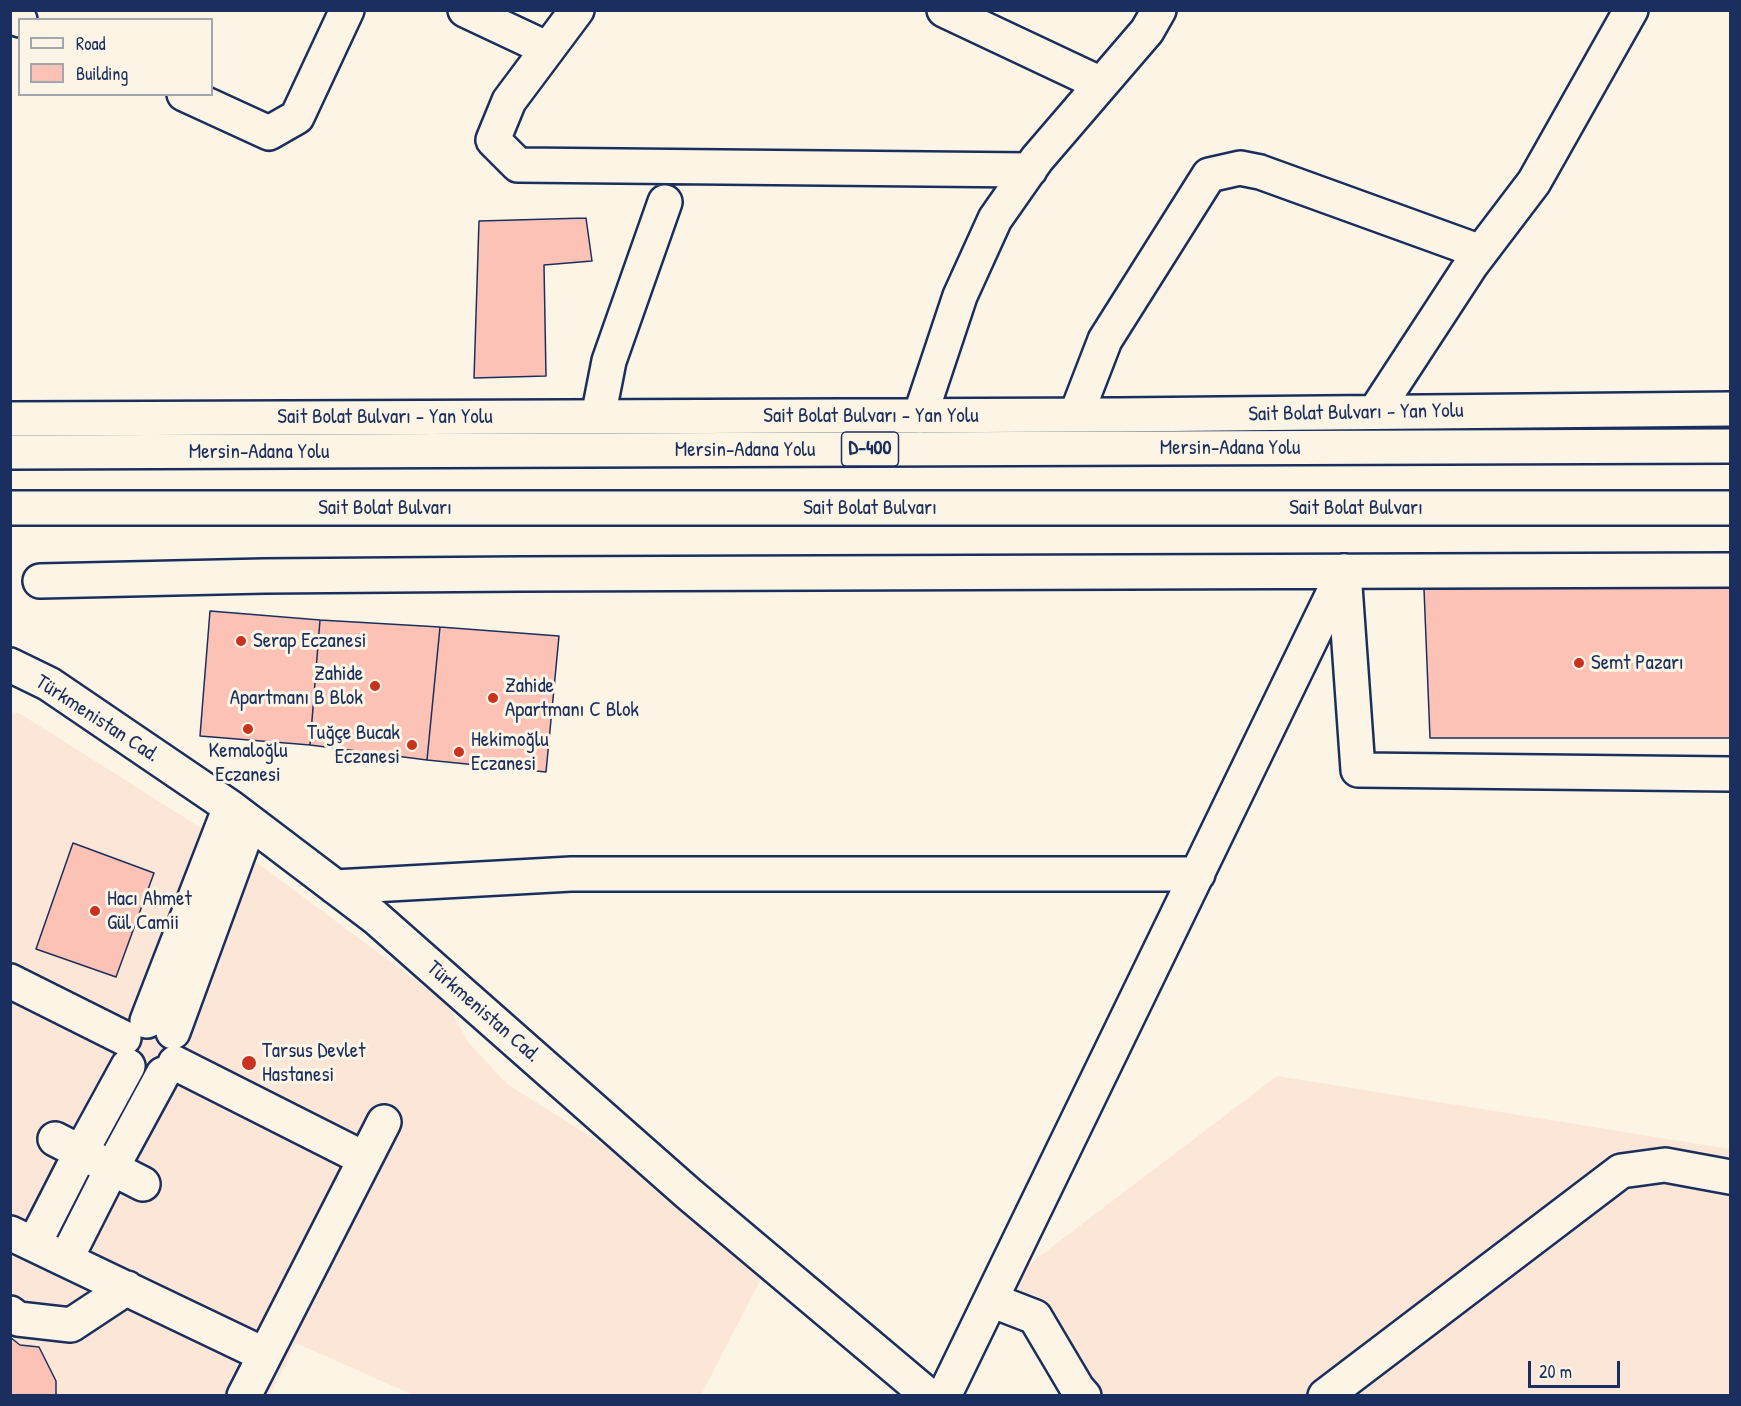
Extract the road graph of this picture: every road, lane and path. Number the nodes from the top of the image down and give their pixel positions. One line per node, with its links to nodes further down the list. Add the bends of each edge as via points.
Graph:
1 (347, 10): 9 (main road, via 297,117 269,133)
2 (465, 10): 7 (main road)
3 (577, 10): 7 (main road)
4 (944, 10): 8 (main road)
5 (1159, 10): 8 (main road, via 1147,31)
6 (1631, 10): 12 (main road, via 1534,182)
7 (548, 49): 10 (main road, via 509,100 493,140 518,165)
8 (1101, 84): 10 (main road)
9 (188, 96)
10 (1030, 170): 16 (main road, via 995,219 960,296)
11 (665, 202): 17 (main road, via 609,361)
12 (1481, 252): 14 (main road); 15 (main road, via 1260,172 1240,168 1209,175 1105,340)
13 (1731, 409): 14 (main road, Sait Bolat Bulvarı - Yan Yolu)
14 (1375, 412): 15 (main road, Sait Bolat Bulvarı - Yan Yolu)
15 (1076, 415): 16 (main road, Sait Bolat Bulvarı - Yan Yolu)
16 (920, 416): 17 (main road, Sait Bolat Bulvarı - Yan Yolu)
17 (598, 417): 18 (main road, Sait Bolat Bulvarı - Yan Yolu)
18 (10, 419)
19 (1731, 446): 20 (main road, Mersin-Adana Yolu / D-400)
20 (10, 452)
21 (10, 507): 22 (main road, Sait Bolat Bulvarı)
22 (1731, 508)
23 (1731, 570): 24 (main road)
24 (1344, 571): 25 (main road, via 520,573); 27 (main road, via 1358,770); 29 (main road)
25 (40, 581)
26 (10, 665): 28 (main road, Türkmenistan Cad., via 49,684)
27 (1731, 774)
28 (240, 815): 30 (main road, Türkmenistan Cad.); 32 (main road)
29 (1198, 873): 30 (main road, via 571,874); 42 (main road)
30 (335, 886): 46 (main road, Türkmenistan Cad., via 689,1194)
31 (10, 981): 32 (main road)
32 (152, 1049): 34 (main road); 35 (main road); 36 (main road)
33 (384, 1122): 35 (main road)
34 (68, 1145): 36 (main road); 39 (main road)
35 (365, 1159): 44 (main road)
36 (112, 1168): 38 (main road); 40 (main road)
37 (1731, 1177): 49 (main road, via 1665,1165 1621,1171)
38 (143, 1184)
39 (22, 1239): 40 (main road)
40 (66, 1259): 41 (main road)
41 (127, 1288): 43 (main road, via 71,1325 18,1319); 44 (main road)
42 (991, 1300): 47 (main road); 48 (main road, via 1035,1317)
43 (10, 1312)
44 (265, 1355): 45 (main road)
45 (244, 1395)
46 (929, 1395)
47 (944, 1395)
48 (1084, 1395)
49 (1325, 1395)

